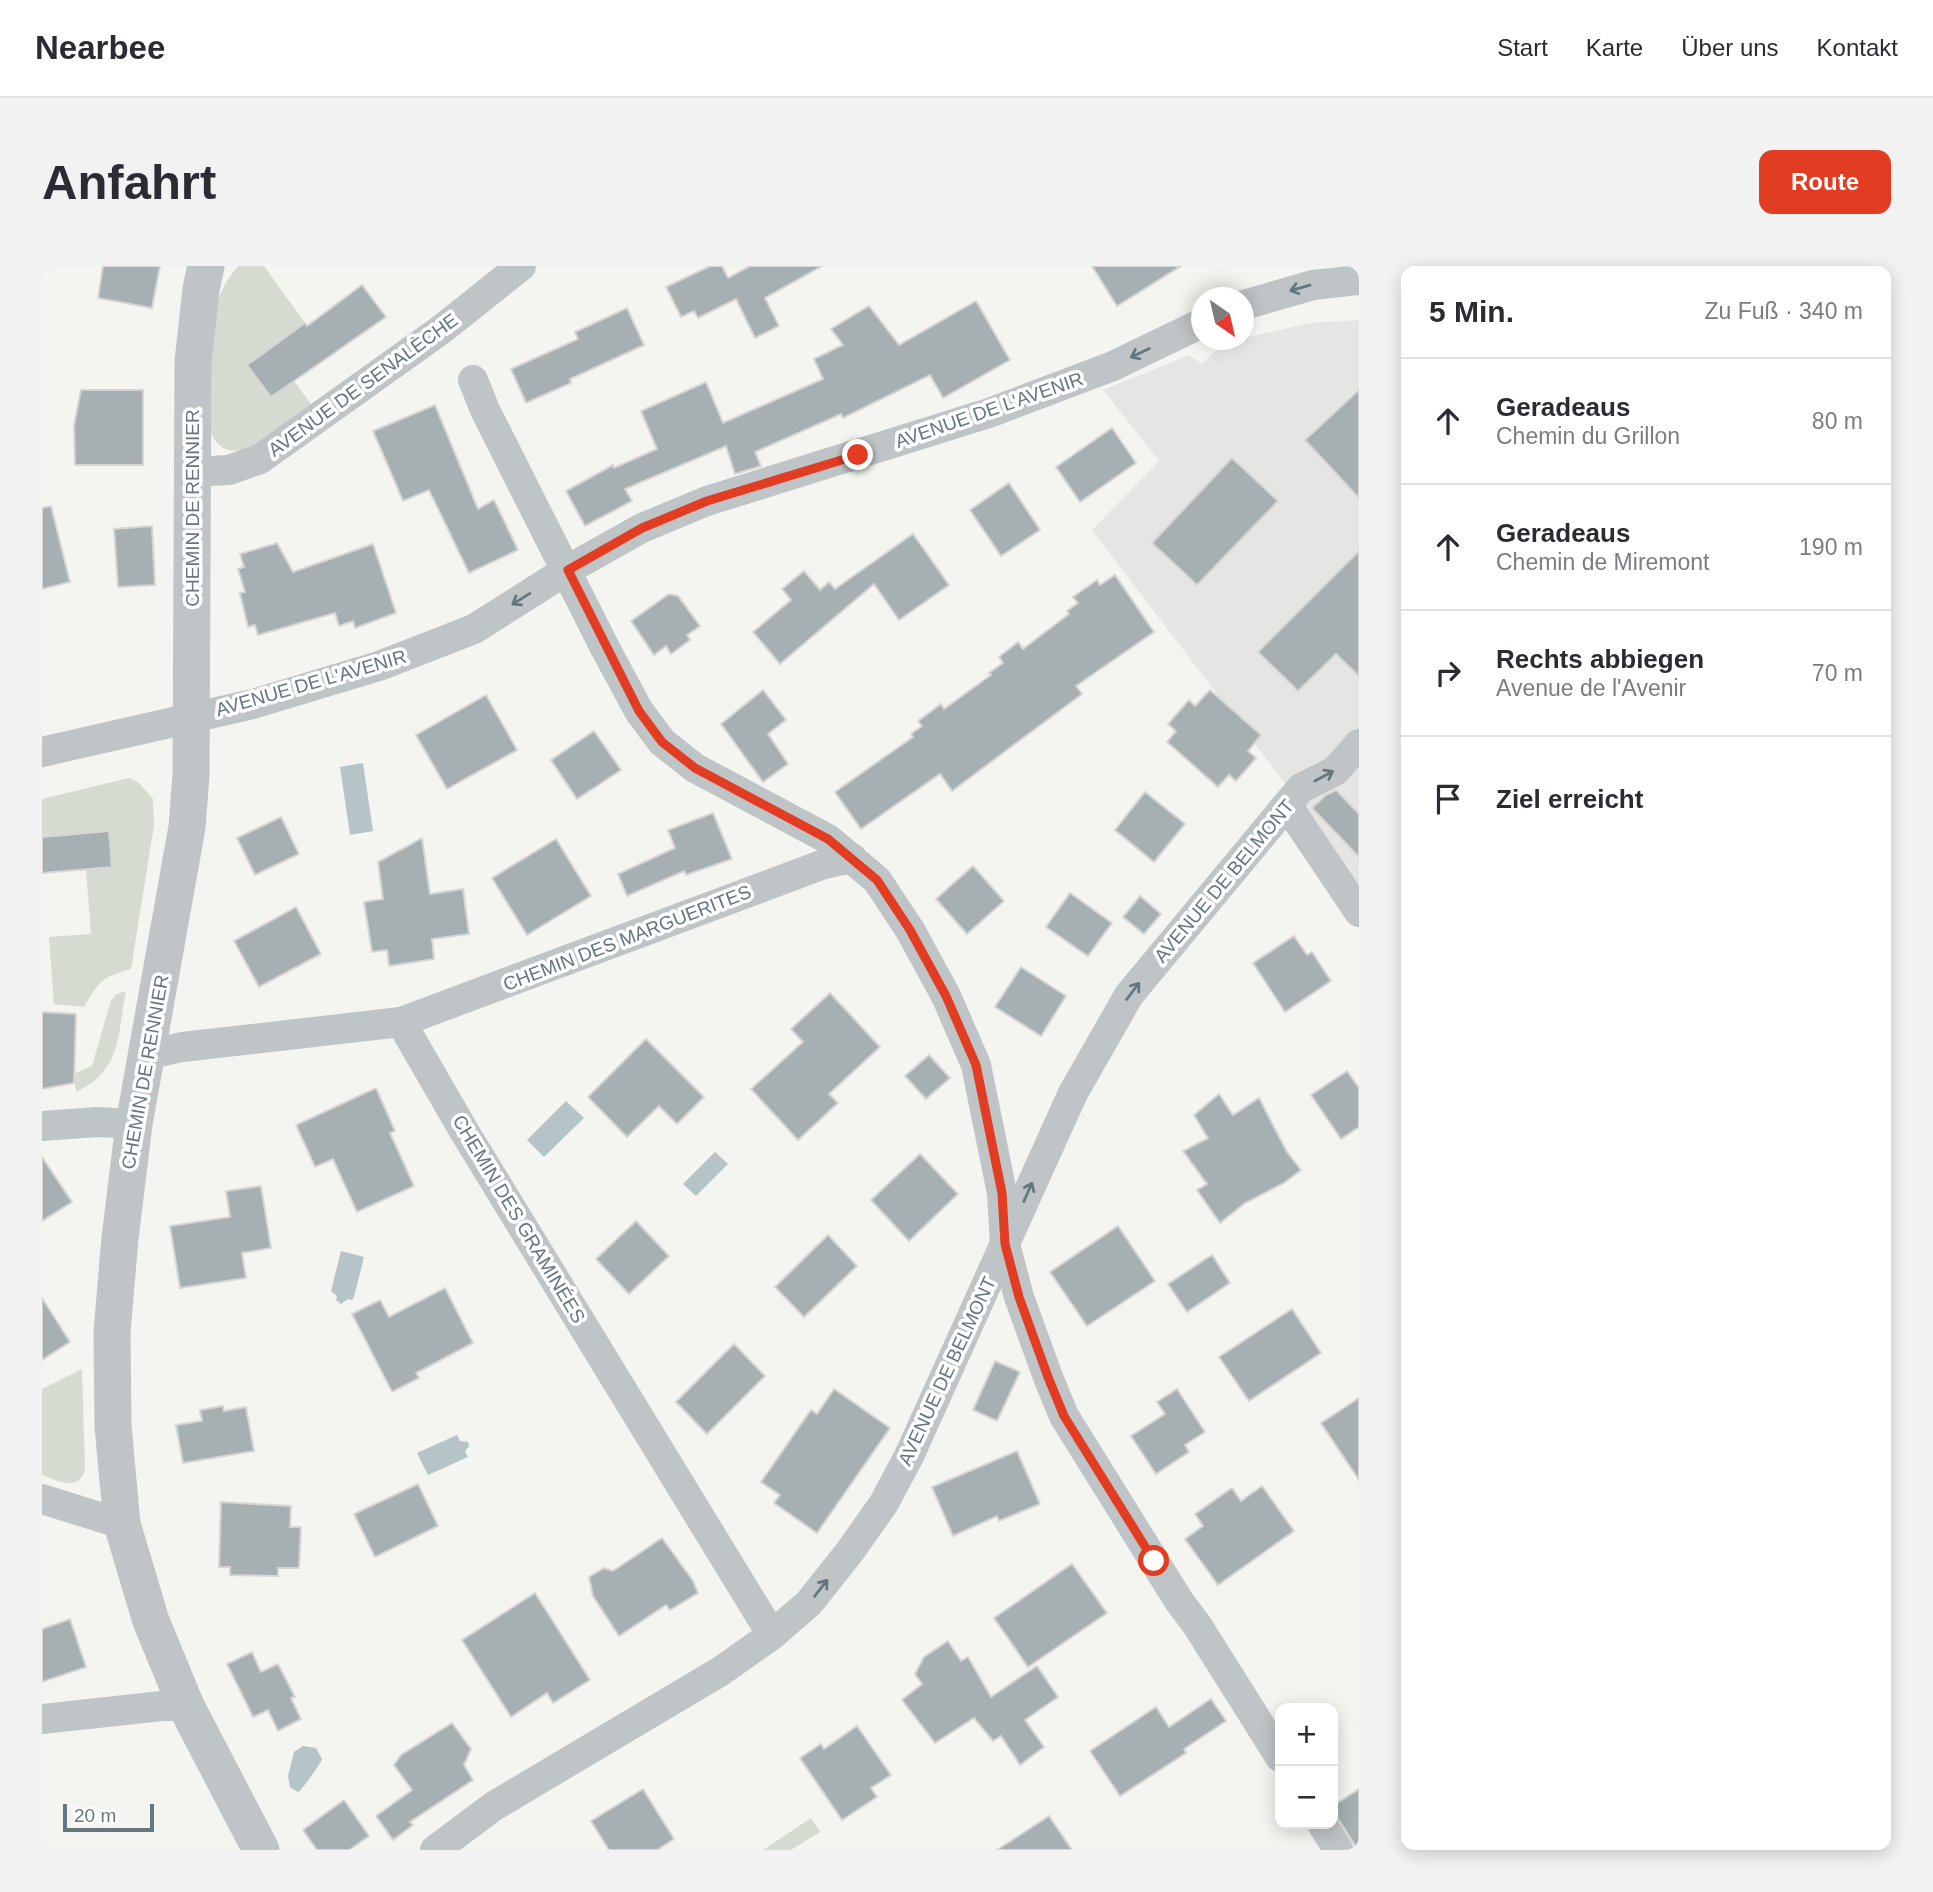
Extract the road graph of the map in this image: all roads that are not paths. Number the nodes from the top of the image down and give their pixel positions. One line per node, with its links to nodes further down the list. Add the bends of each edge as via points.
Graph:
1 (206, 266): 7 (street, CHEMIN DE RENNIER, via 193,362)
2 (521, 266): 7 (street, AVENUE DE SENALÈCHE, via 442,329 260,459 229,470)
3 (1359, 280): 4 (street, one-way to 4, via 1313,285)
4 (1254, 302)
5 (1191, 328): 8 (street, AVENUE DE L'AVENIR, one-way to 8, via 1113,366 989,413 707,501 642,528)
6 (473, 380): 8 (street)
7 (191, 472): 9 (street, CHEMIN DE RENNIER)
8 (568, 570): 9 (street, AVENUE DE L'AVENIR, one-way to 9, via 474,629 379,666 253,704); 13 (street, via 634,701 662,742 695,768 828,839)
9 (191, 717): 11 (street, AVENUE DE L'AVENIR); 16 (street, CHEMIN DE RENNIER, via 187,827)
10 (1359, 744): 12 (street, AVENUE DE BELMONT, one-way to 10, via 1301,788 1335,771)
11 (42, 752)
12 (1287, 805): 14 (street); 19 (street, AVENUE DE BELMONT, one-way to 12, via 1073,1093 1129,995)
13 (852, 858): 15 (street, CHEMIN DES MARGUERITES, via 824,864); 19 (street, via 877,880 910,930 976,1065 1002,1193)
14 (1359, 912)
15 (401, 1022): 16 (street); 22 (street, CHEMIN DES GRAMINÉES)
16 (147, 1055): 17 (street, CHEMIN DE RENNIER)
17 (134, 1124): 18 (street); 21 (street, CHEMIN DE RENNIER, via 113,1332 113,1426)
18 (42, 1126)
19 (1005, 1244): 22 (street, AVENUE DE BELMONT, one-way to 19, via 809,1603 884,1503); 25 (street, via 1019,1297 1064,1416)
20 (42, 1499): 21 (street)
21 (122, 1524): 23 (street, CHEMIN DE RENNIER, via 151,1621)
22 (772, 1635): 29 (street, AVENUE DE BELMONT, via 721,1671 494,1806)
23 (186, 1706): 24 (street); 28 (street, CHEMIN DE RENNIER)
24 (42, 1719)
25 (1275, 1749)
26 (1325, 1829): 27 (street)
27 (1338, 1849)
28 (261, 1850)
29 (435, 1850)

